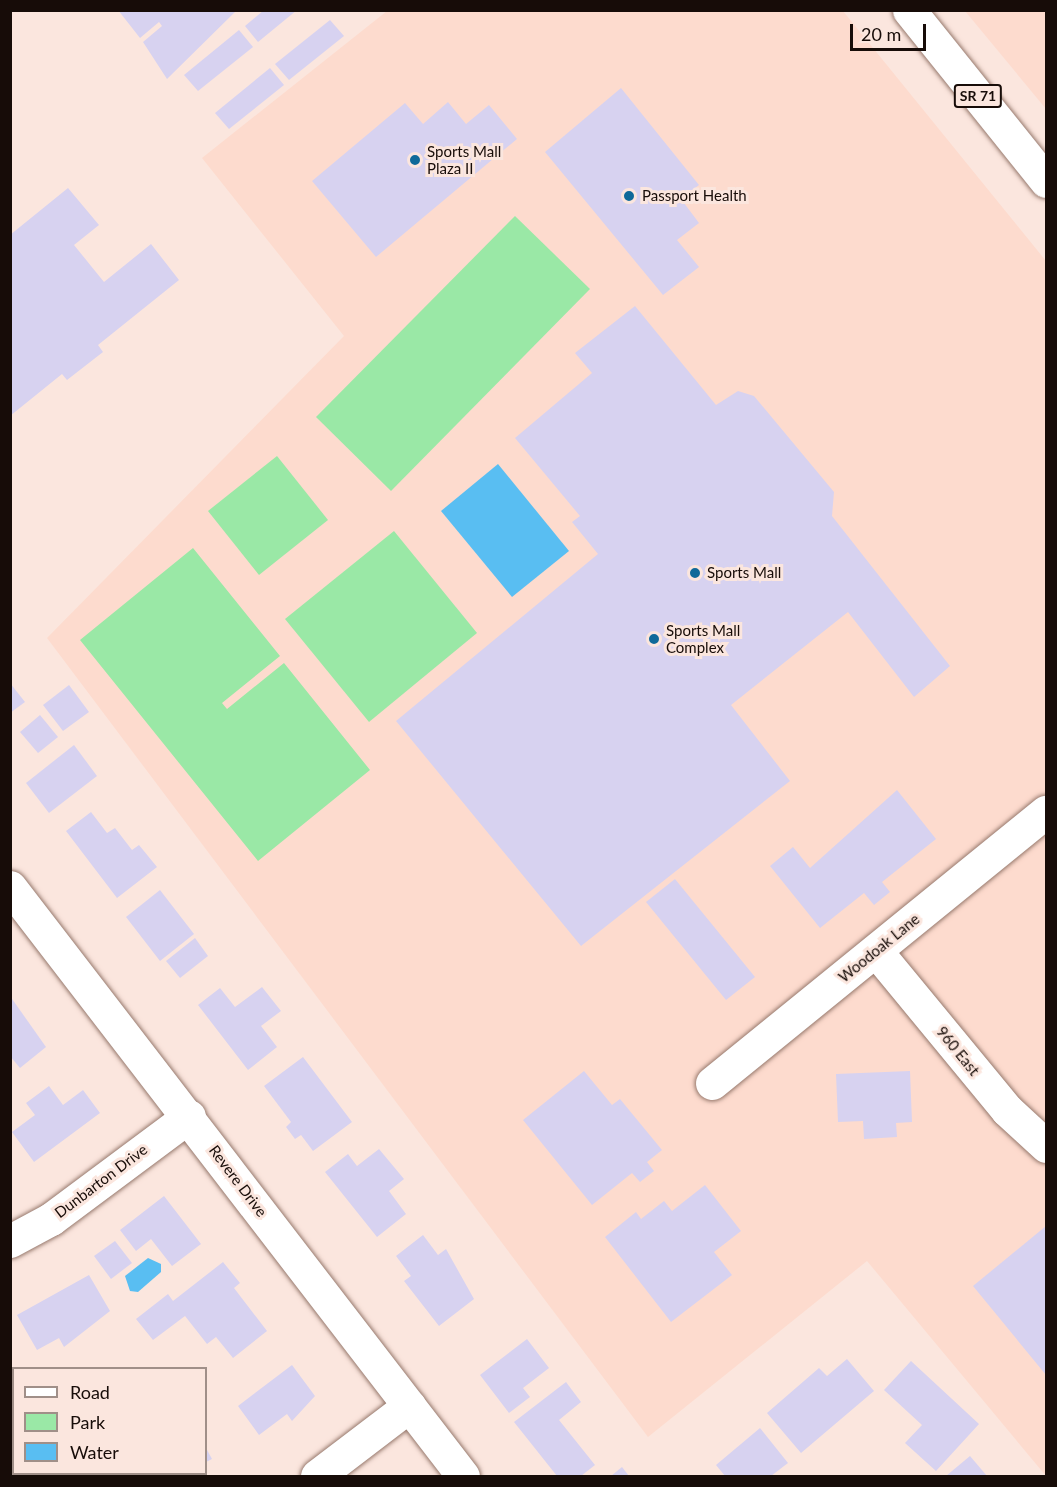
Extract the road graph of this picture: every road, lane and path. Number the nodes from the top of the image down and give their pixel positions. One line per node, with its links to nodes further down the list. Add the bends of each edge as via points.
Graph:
1 (909, 10): 2 (street, SR 71)
2 (1047, 181)
3 (1047, 812): 5 (street, Woodoak Lane)
4 (10, 887): 7 (street, Revere Drive)
5 (876, 951): 6 (street, Woodoak Lane); 8 (street, 960 East, via 1007,1110)
6 (712, 1083)
7 (189, 1116): 9 (street, Dunbarton Drive, via 51,1219); 10 (street, Revere Drive)
8 (1047, 1146)
9 (10, 1241)
10 (409, 1406): 11 (street); 12 (street, Revere Drive)
11 (317, 1476)
12 (463, 1476)

